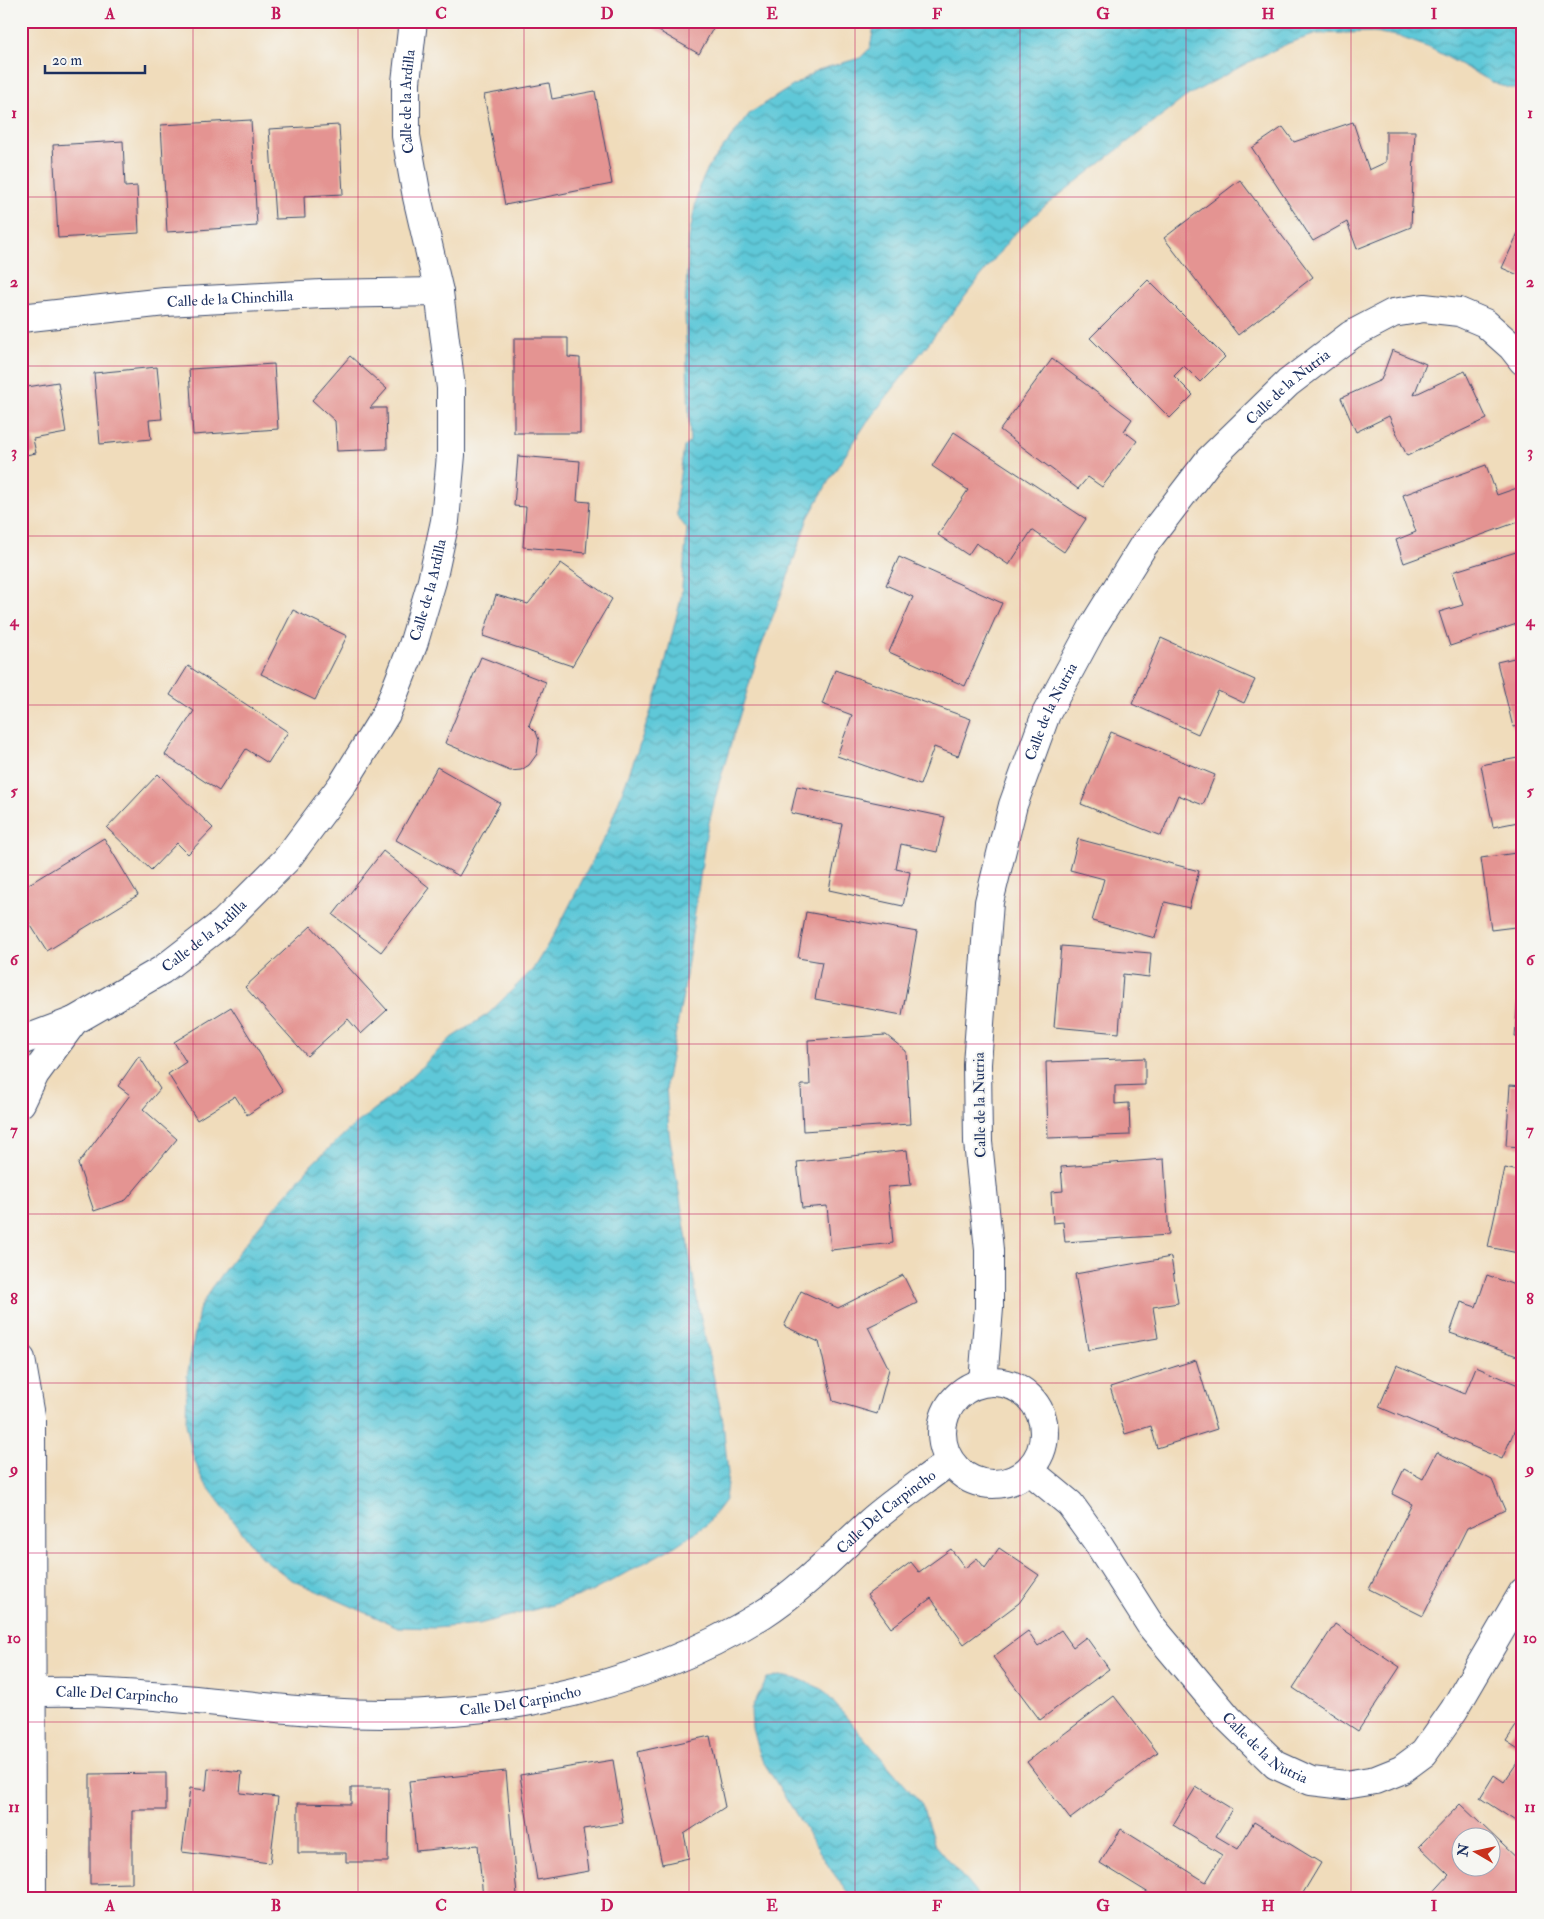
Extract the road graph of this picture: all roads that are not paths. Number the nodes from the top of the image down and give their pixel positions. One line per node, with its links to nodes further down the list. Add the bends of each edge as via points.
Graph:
1 (413, 21): 2 (street, Calle de la Ardilla, via 406,82 406,136)
2 (439, 292): 3 (street, Calle de la Chinchilla, via 174,302); 5 (street, Calle de la Ardilla, via 451,388 451,456 446,522 413,644 386,714 342,785 286,860 231,915 162,970)
3 (21, 318)
4 (1523, 361): 9 (street, Calle de la Nutria, via 1484,323 1459,312 1424,308 1393,313 1351,335 1288,383 1209,460 1143,546 1094,625 1046,714 1012,805 989,902 977,1064 978,1142 990,1250)
5 (74, 1021): 6 (street, Calle de la Ardilla); 7 (street, Calle de la Ardilla, via 35,1074)
6 (21, 1041)
7 (21, 1102)
8 (21, 1359): 13 (street, via 30,1416)
9 (983, 1382): 10 (street, via 961,1394 946,1413 942,1429); 11 (street, via 1015,1386 1038,1408 1044,1424 1044,1441)
10 (950, 1461): 11 (street, via 960,1472 987,1484 1010,1481); 13 (street, Calle Del Carpincho, via 873,1520 813,1575 764,1613 704,1646 644,1672 597,1686 544,1699 474,1710 395,1714 324,1712 147,1695)
11 (1029, 1470): 12 (street, Calle de la Nutria, via 1070,1504 1151,1626 1228,1718 1276,1765 1311,1781 1345,1785 1376,1780 1401,1770 1424,1753 1454,1710)
12 (1523, 1592)
13 (26, 1693): 14 (street)
14 (32, 1898)

